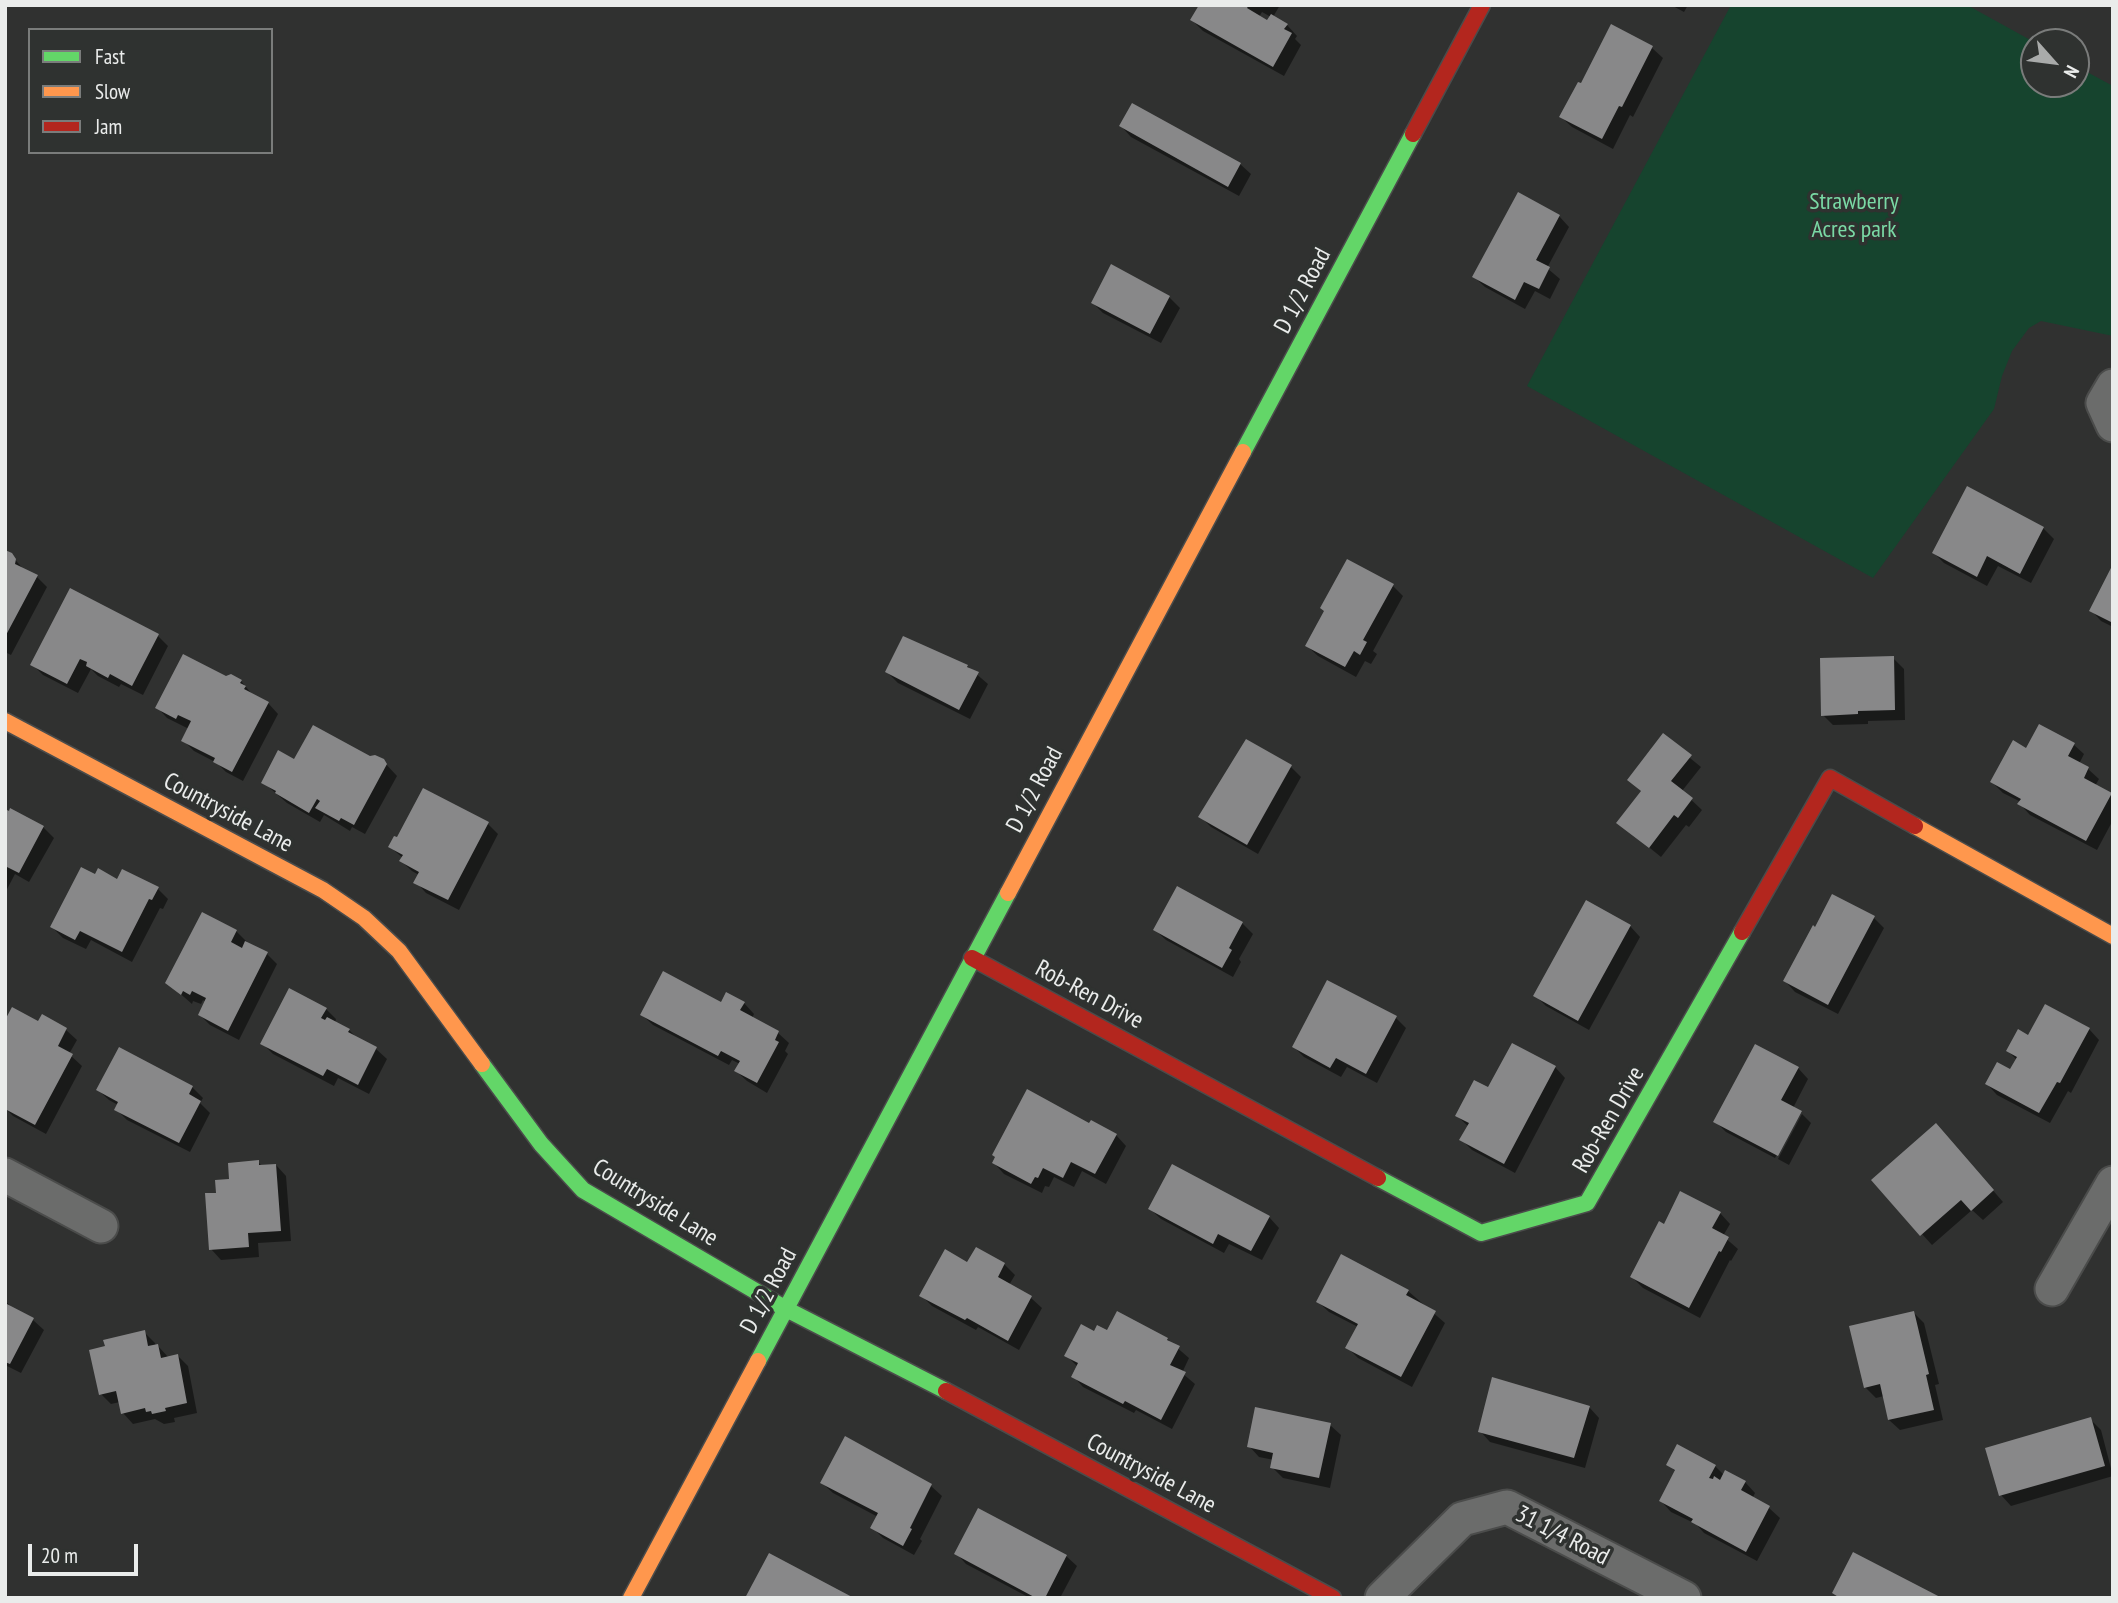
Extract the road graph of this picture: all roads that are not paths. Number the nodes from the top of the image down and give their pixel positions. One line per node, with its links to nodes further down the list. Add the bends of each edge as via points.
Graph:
1 (1482, 5): 6 (street, D 1/2 Road)
2 (2113, 386): 3 (street, via 2103,403)
3 (2113, 425)
4 (5, 721): 11 (street, Countryside Lane, via 323,890 364,918 399,951 541,1144 583,1190)
5 (2113, 936): 6 (street, Rob-Ren Drive, via 1830,778 1587,1203 1481,1233)
6 (972, 958): 11 (street, D 1/2 Road)
7 (5, 1175): 9 (street)
8 (2113, 1183): 10 (street)
9 (101, 1226)
10 (2052, 1289)
11 (786, 1309): 12 (street, D 1/2 Road); 13 (street, Countryside Lane, via 998,1417)
12 (631, 1598)
13 (1333, 1598)
14 (1382, 1598): 15 (street, 31 1/4 Road, via 1462,1519 1507,1507)
15 (1684, 1598)

